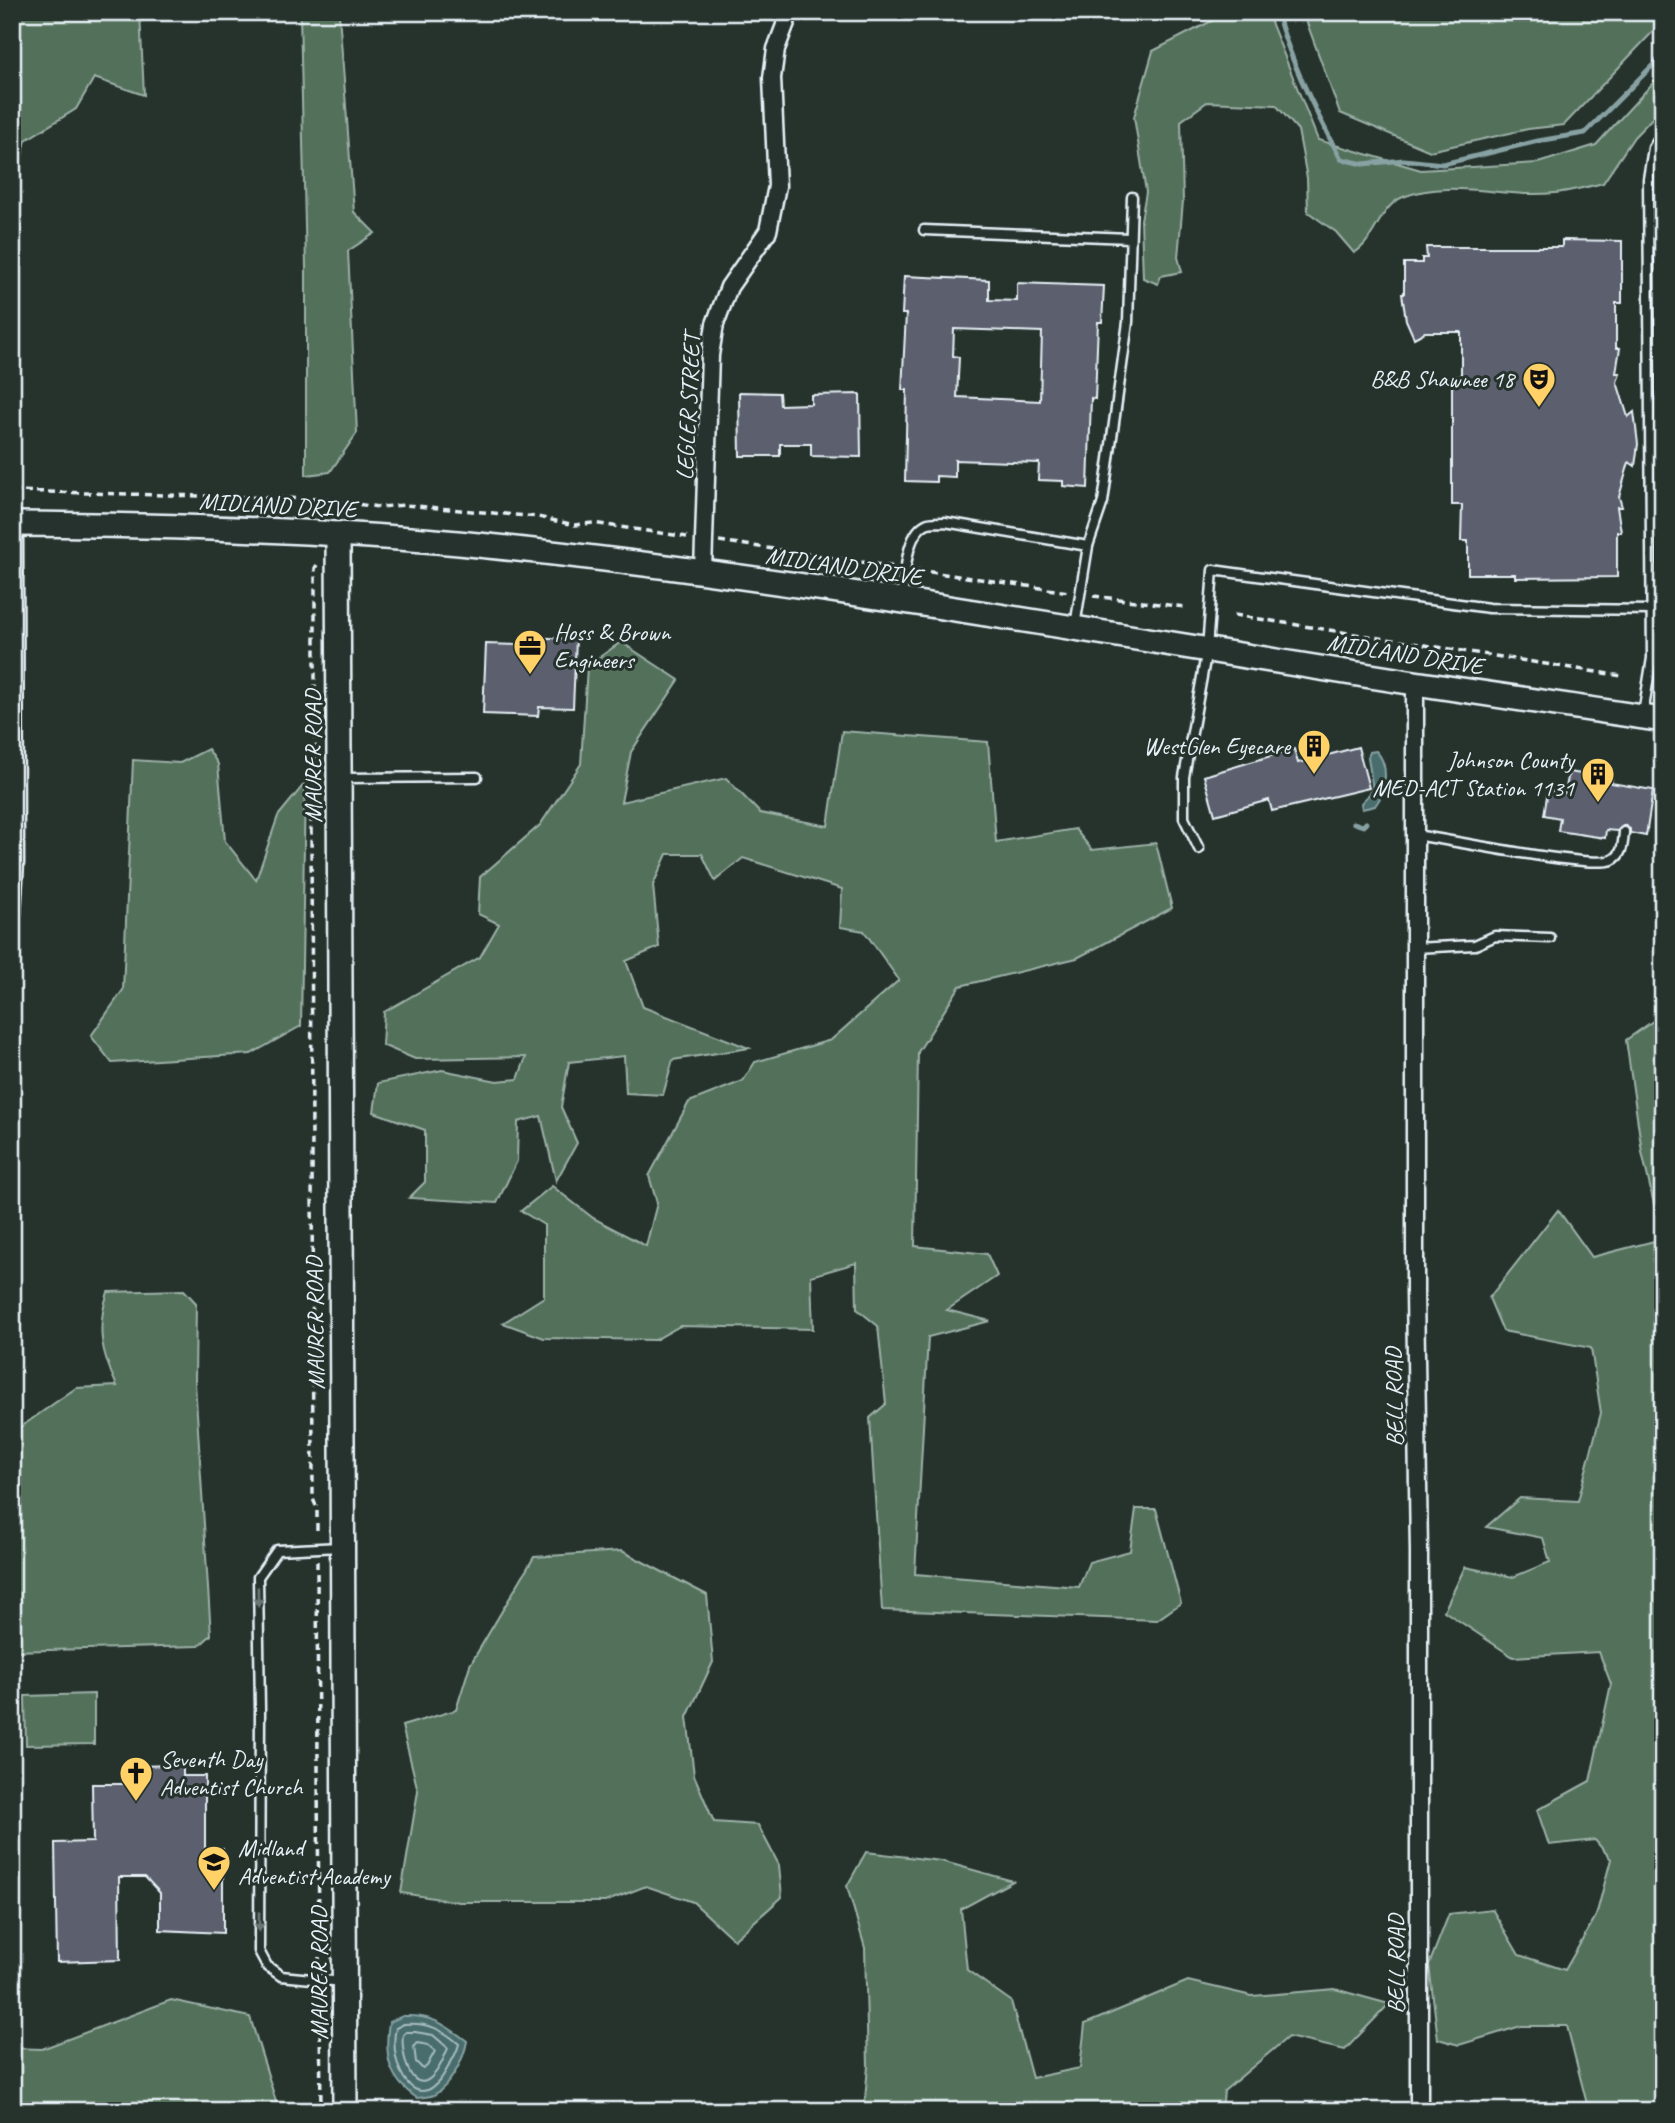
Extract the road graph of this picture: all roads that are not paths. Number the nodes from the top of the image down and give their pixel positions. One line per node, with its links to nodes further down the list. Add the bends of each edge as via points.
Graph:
1 (790, 12): 11 (street, LEGLER STREET, via 776,48 772,78 777,186 768,231 729,287 715,324 710,355)
2 (1663, 132): 6 (lane, via 1653,148 1648,179)
3 (1132, 197): 5 (lane)
4 (924, 230): 5 (lane)
5 (1130, 238): 10 (lane, via 1128,322 1103,502)
6 (1651, 441): 7 (lane); 13 (lane)
7 (1663, 441)
8 (13, 524): 9 (main road, MIDLAND DRIVE); 20 (street)
9 (338, 534): 11 (main road, MIDLAND DRIVE, via 498,547); 19 (main road, MAURER ROAD)
10 (1088, 546): 12 (lane, via 928,523 915,534); 14 (lane)
11 (703, 572): 12 (main road, MIDLAND DRIVE)
12 (902, 600): 14 (main road, MIDLAND DRIVE)
13 (1652, 610): 15 (lane, via 1489,608 1213,570); 17 (lane)
14 (1075, 628): 15 (main road, MIDLAND DRIVE)
15 (1207, 649): 16 (main road, MIDLAND DRIVE); 23 (lane, via 1183,797 1184,818)
16 (1415, 683): 17 (main road, MIDLAND DRIVE); 22 (street, BELL ROAD)
17 (1653, 718)
18 (477, 777): 19 (lane)
19 (340, 778): 27 (main road, MAURER ROAD)
20 (13, 831): 24 (street)
21 (1625, 832): 22 (lane, via 1621,852 1606,862)
22 (1414, 835): 26 (street, BELL ROAD)
23 (1199, 849)
24 (12, 914)
25 (1550, 938): 26 (lane, via 1495,936 1475,945)
26 (1414, 948): 30 (street, BELL ROAD)
27 (341, 1547): 28 (main road, MAURER ROAD); 28 (lane, one-way to 28, via 277,1550 258,1577 259,1951 267,1966 281,1976)
28 (346, 1982): 29 (main road, MAURER ROAD)
29 (345, 2111)
30 (1419, 2111)

